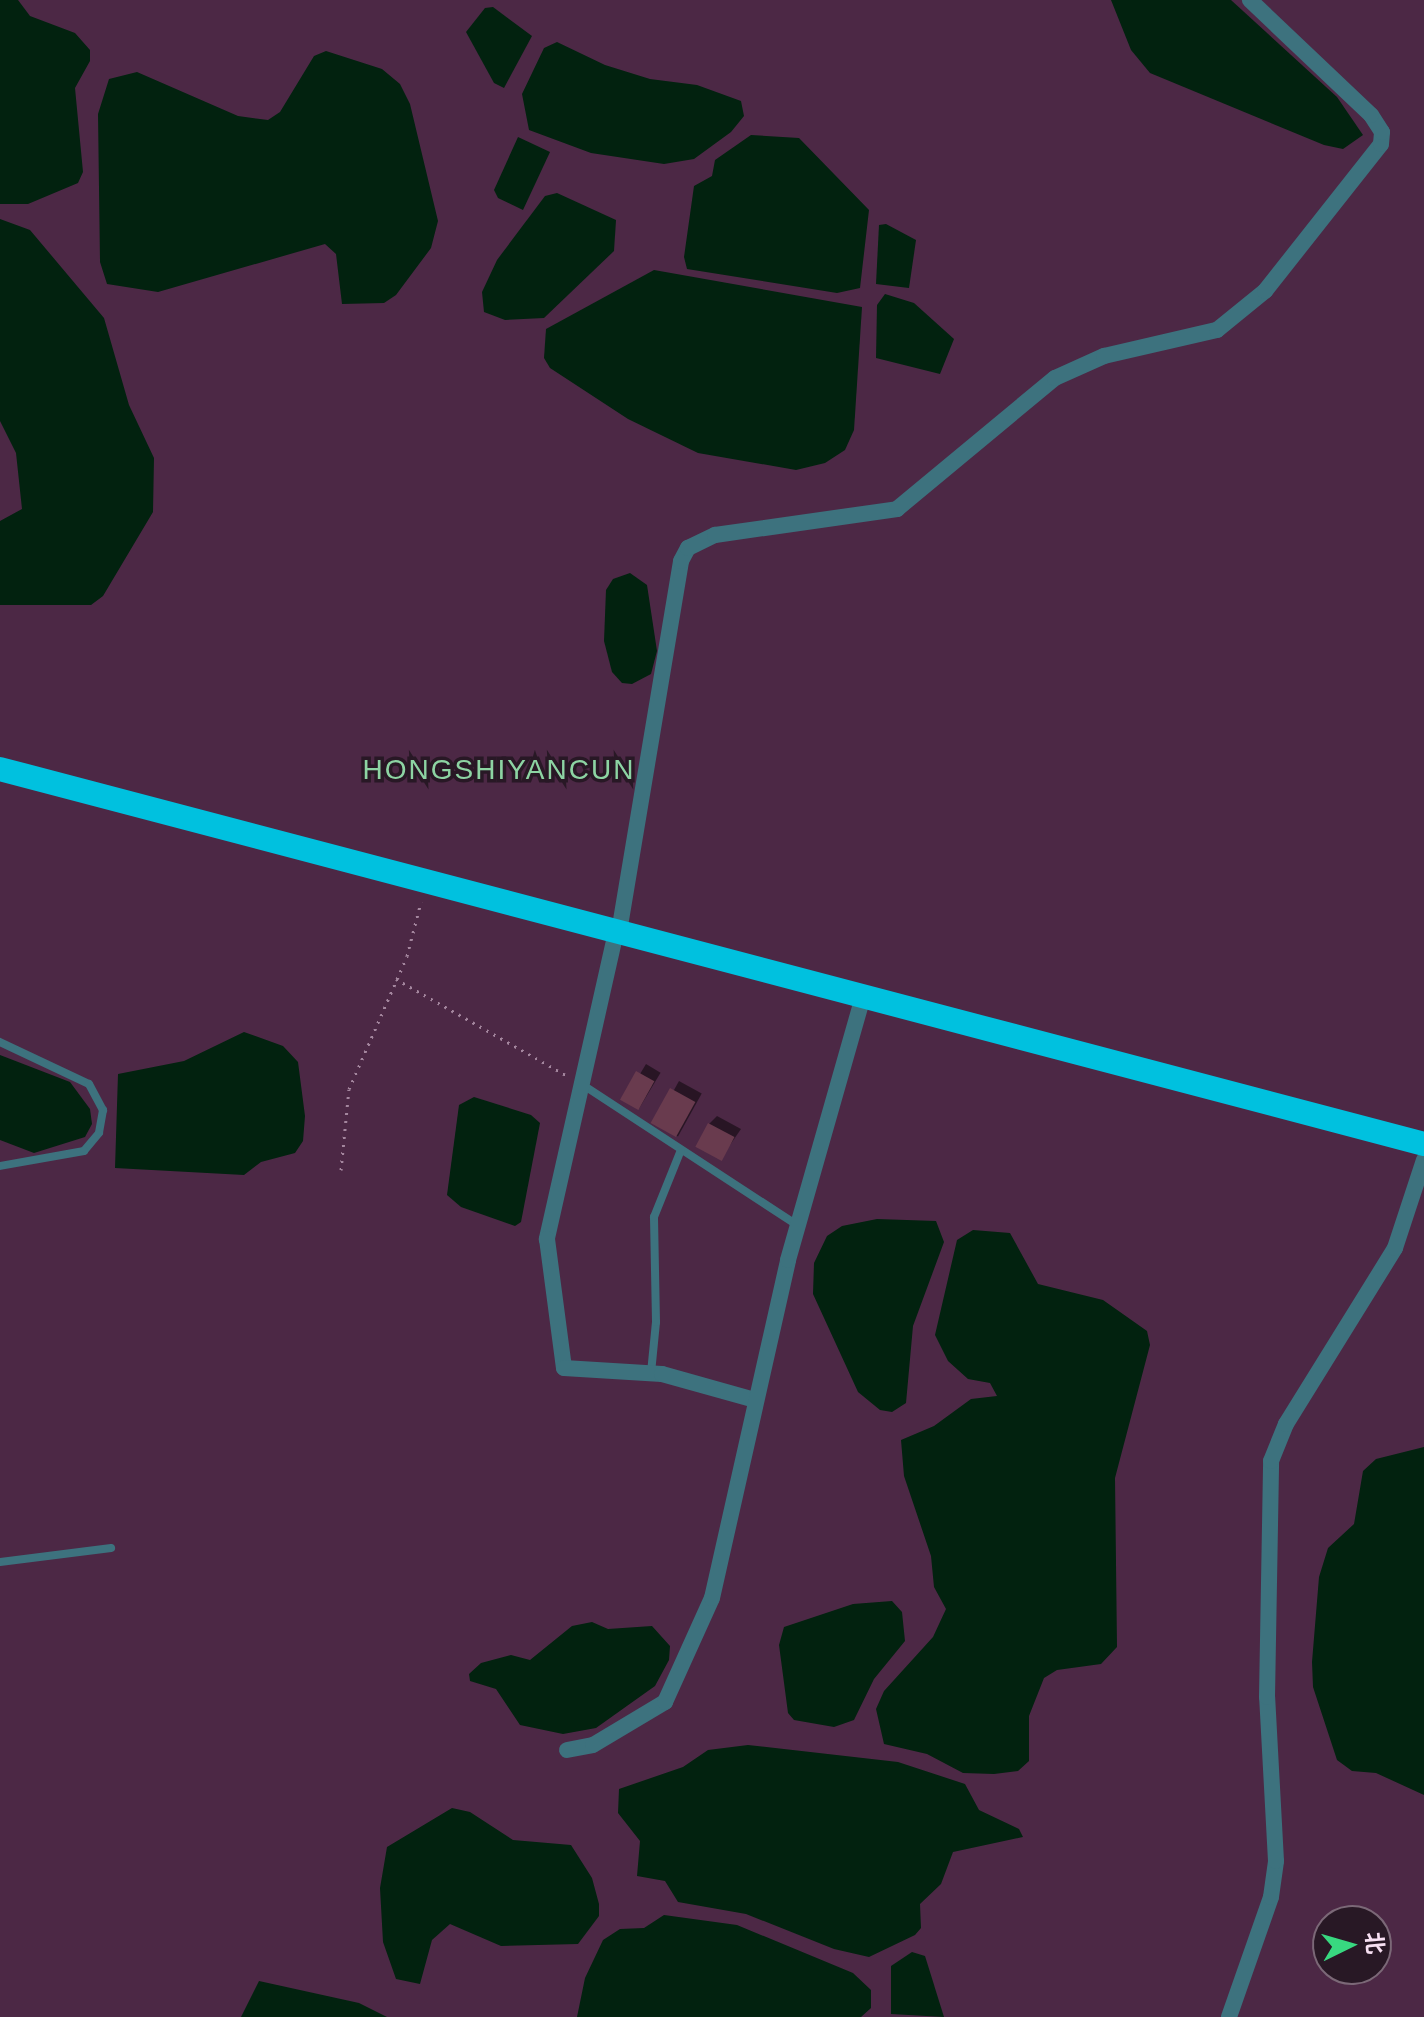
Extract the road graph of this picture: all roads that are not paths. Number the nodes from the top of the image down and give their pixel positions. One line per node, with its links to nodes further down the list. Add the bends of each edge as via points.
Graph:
1 (1250, 0): 3 (street, via 1371,115 1382,132 1377,150 1265,291 1217,330 1104,356 1055,378 897,509 715,535 688,548 681,561)
2 (0, 769): 3 (highway)
3 (618, 932): 4 (highway); 6 (street)
4 (863, 996): 7 (highway); 11 (street)
5 (0, 1042): 10 (lane, via 89,1084 103,1110 99,1133 84,1151)
6 (583, 1085): 8 (lane); 12 (street, via 547,1239 564,1368)
7 (1424, 1144)
8 (681, 1150): 11 (lane); 12 (lane, via 654,1217 656,1322)
9 (1424, 1160): 17 (street, via 1395,1248 1286,1424 1271,1461 1267,1697 1275,1874)
10 (0, 1166)
11 (797, 1226): 13 (street)
12 (651, 1373): 13 (street)
13 (755, 1400): 16 (street, via 712,1598 674,1692 637,1722 593,1745)
14 (111, 1548): 15 (lane)
15 (0, 1562)
16 (567, 1750)
17 (1229, 2017)

